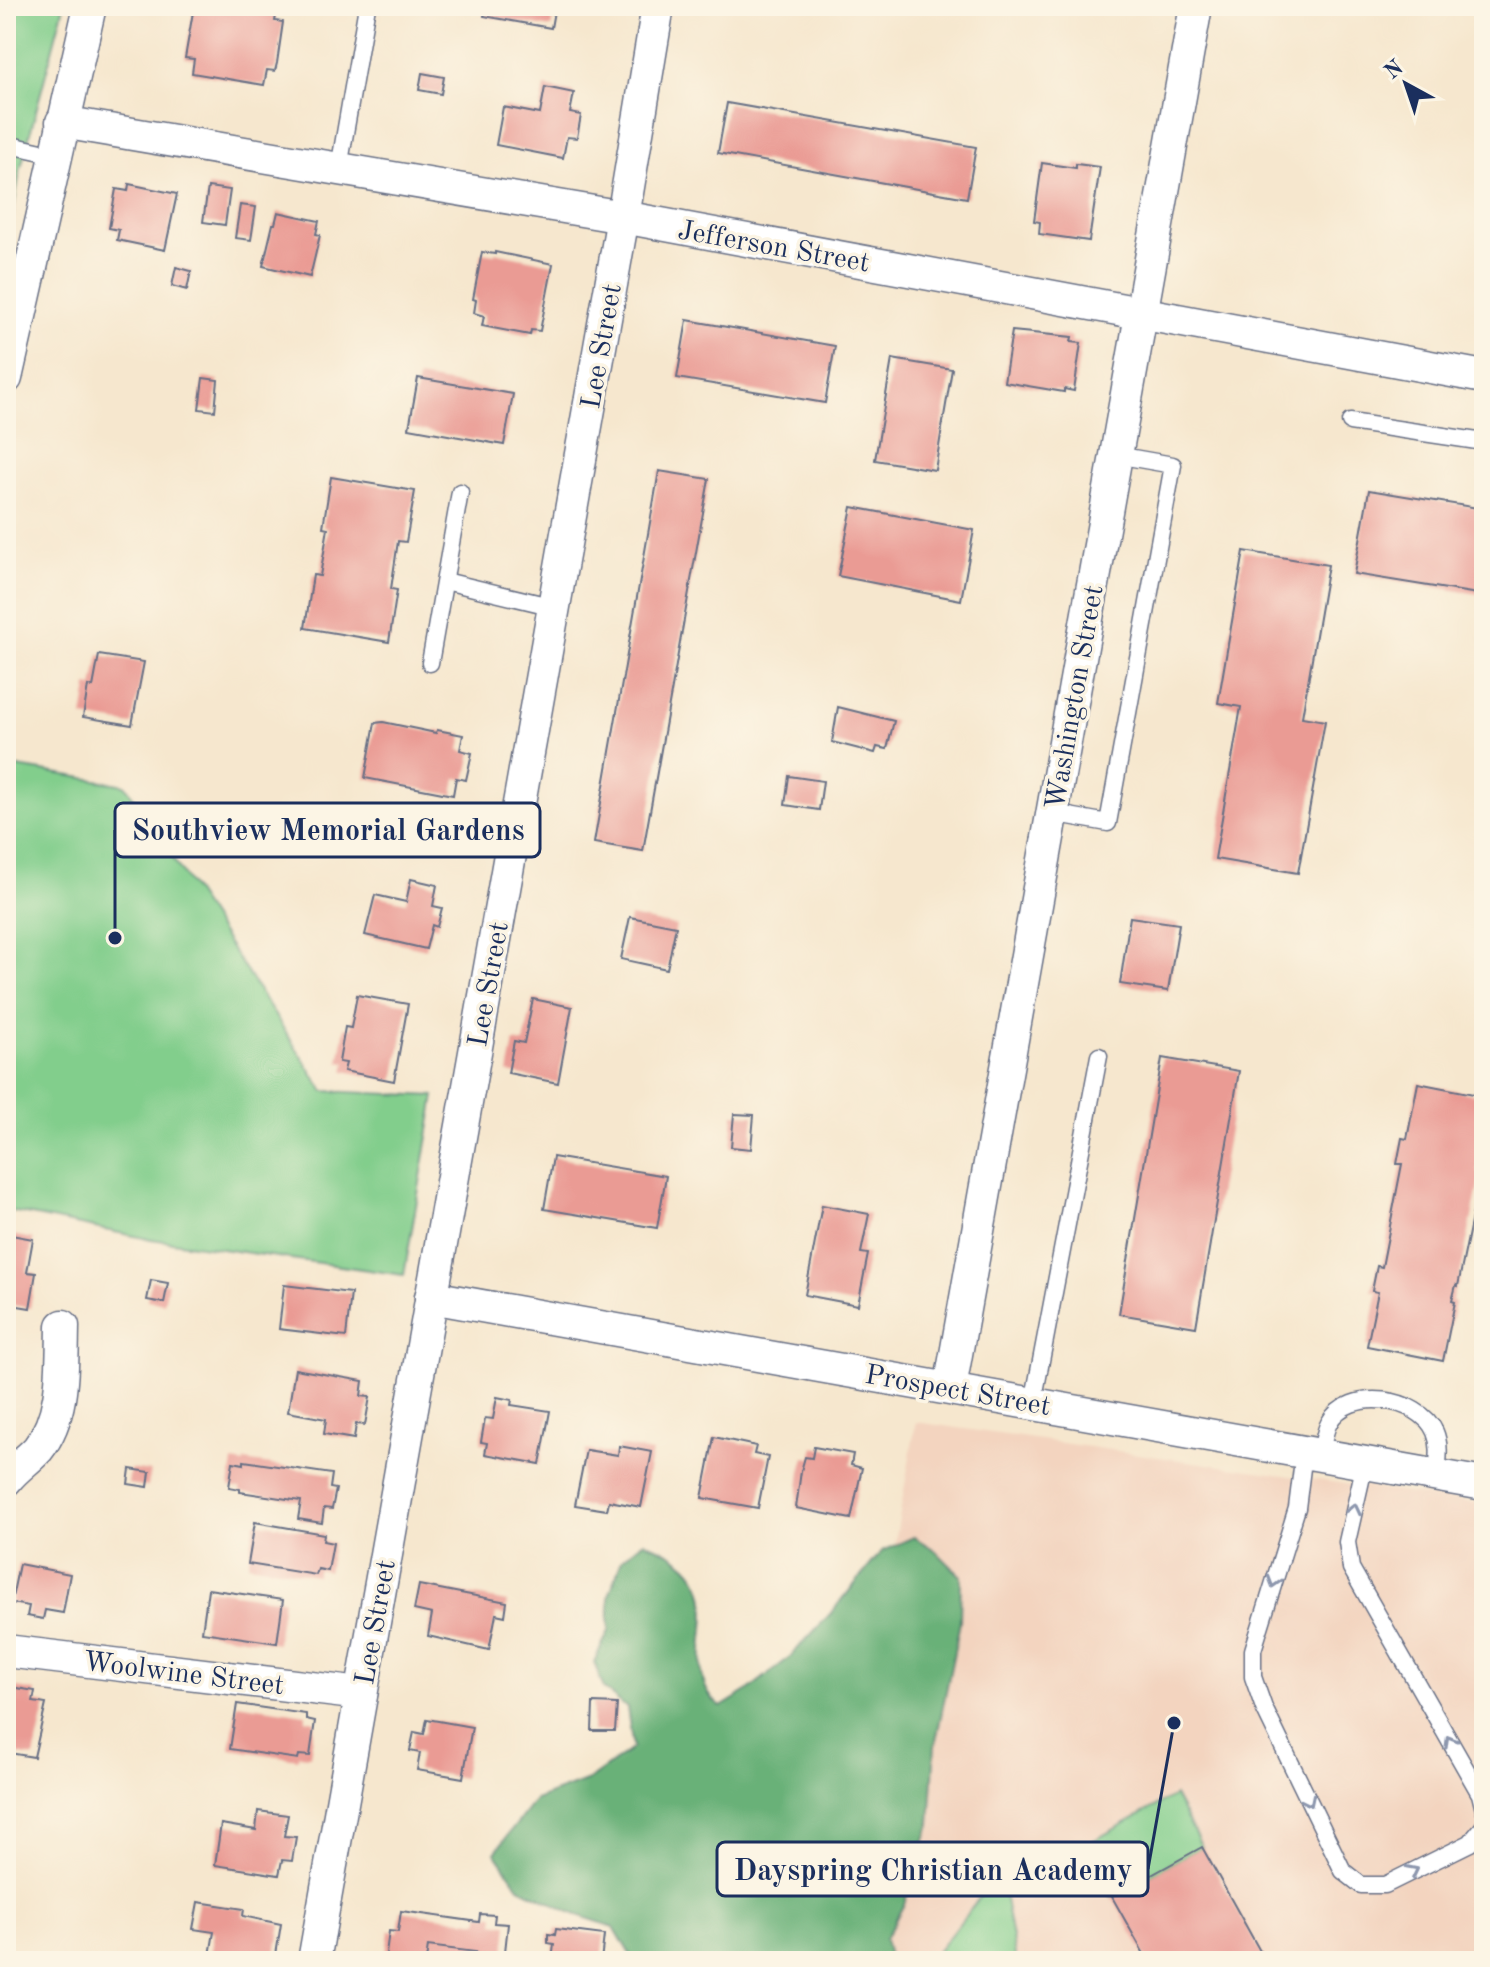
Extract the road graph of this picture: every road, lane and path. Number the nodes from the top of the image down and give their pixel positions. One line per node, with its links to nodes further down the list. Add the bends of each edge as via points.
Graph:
1 (90, 6): 5 (street)
2 (367, 6): 8 (lane)
3 (658, 6): 9 (street, Lee Street)
4 (1196, 6): 10 (street, Washington Street)
5 (62, 122): 7 (street); 8 (street, Jefferson Street)
6 (6, 144): 7 (lane)
7 (55, 155): 12 (street)
8 (339, 168): 9 (street, Jefferson Street)
9 (623, 217): 10 (street, Jefferson Street); 18 (street, Lee Street)
10 (1141, 312): 11 (street, Jefferson Street); 15 (street, Washington Street)
11 (1484, 377)
12 (6, 378)
13 (1350, 422): 14 (lane)
14 (1484, 442)
15 (1116, 455): 20 (street, Washington Street); 20 (lane, via 1173,465 1108,823)
16 (460, 492): 17 (lane)
17 (445, 581): 18 (lane); 19 (lane)
18 (554, 607): 22 (street, Lee Street)
19 (430, 663)
20 (1052, 813): 24 (street, Washington Street)
21 (1099, 1056): 25 (lane)
22 (431, 1297): 24 (street, Prospect Street); 32 (street, Lee Street)
23 (63, 1326): 29 (street, via 62,1374 50,1431)
24 (950, 1388): 25 (street, Prospect Street)
25 (1033, 1403): 26 (street, Prospect Street)
26 (1312, 1453): 27 (street, Prospect Street); 28 (lane, via 1344,1406 1370,1399 1410,1407 1426,1417 1439,1447); 34 (lane, one-way to 34, via 1253,1650 1253,1677 1264,1708 1343,1871 1361,1885 1385,1885 1470,1843)
27 (1365, 1463): 28 (street, Prospect Street); 33 (lane, one-way to 27, via 1480,1794 1351,1568 1347,1542)
28 (1437, 1476): 30 (street, Prospect Street)
29 (6, 1480)
30 (1484, 1484)
31 (6, 1651): 32 (street, Woolwine Street)
32 (361, 1694): 35 (street, Lee Street)
33 (1484, 1810)
34 (1484, 1826)
35 (314, 1961)

